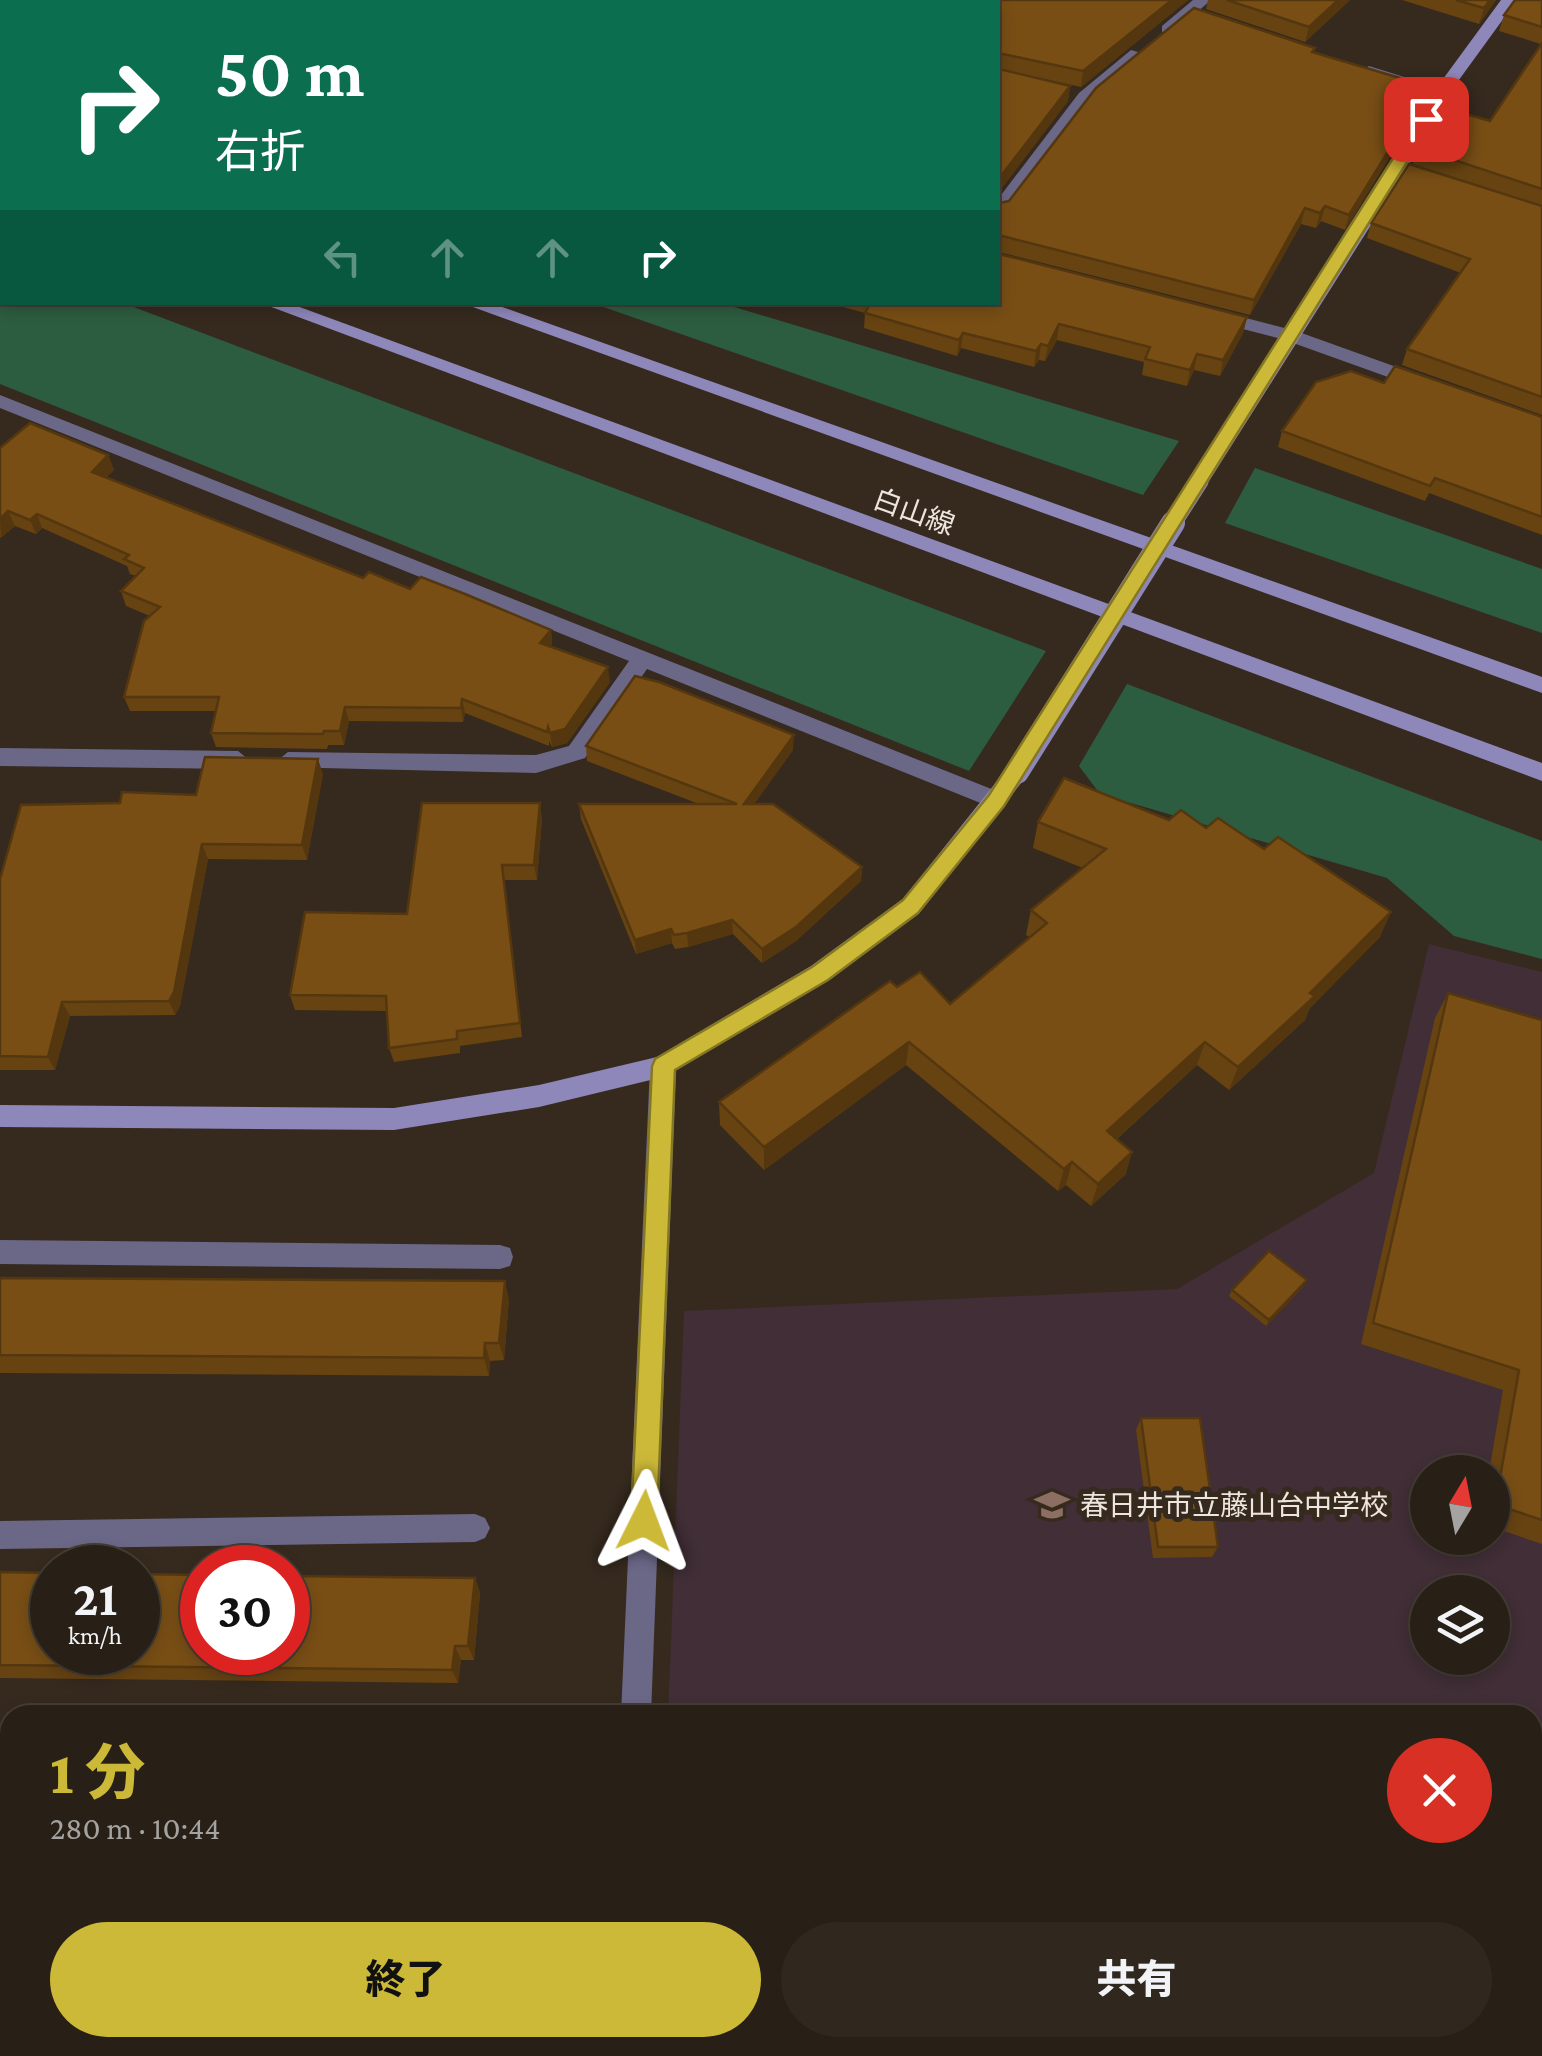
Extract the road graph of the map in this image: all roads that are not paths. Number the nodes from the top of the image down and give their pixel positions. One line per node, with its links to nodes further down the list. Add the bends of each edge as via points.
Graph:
1 (1203, 0): 3 (street)
2 (1509, 0): 6 (street)
3 (1188, 13): 4 (street); 7 (street, via 1076,95)
4 (1206, 18)
5 (1350, 65): 6 (street)
6 (1440, 94): 11 (street, via 1407,171)
7 (1000, 207)
8 (275, 305): 17 (street, 白山線)
9 (476, 305): 15 (street, 白山線)
10 (1198, 312): 11 (street)
11 (1289, 335): 12 (street); 18 (street, bridge)
12 (1434, 387)
13 (0, 400): 14 (street)
14 (642, 659): 16 (street, via 577,752 536,764); 18 (street)
15 (1542, 686)
16 (0, 757)
17 (1542, 772)
18 (996, 800): 19 (street, via 910,906 820,973)
19 (663, 1066): 20 (street, via 540,1096 394,1119); 25 (street)
20 (0, 1116)
21 (0, 1252): 22 (street)
22 (500, 1257)
23 (475, 1528): 24 (street)
24 (0, 1535)
25 (636, 1705)

